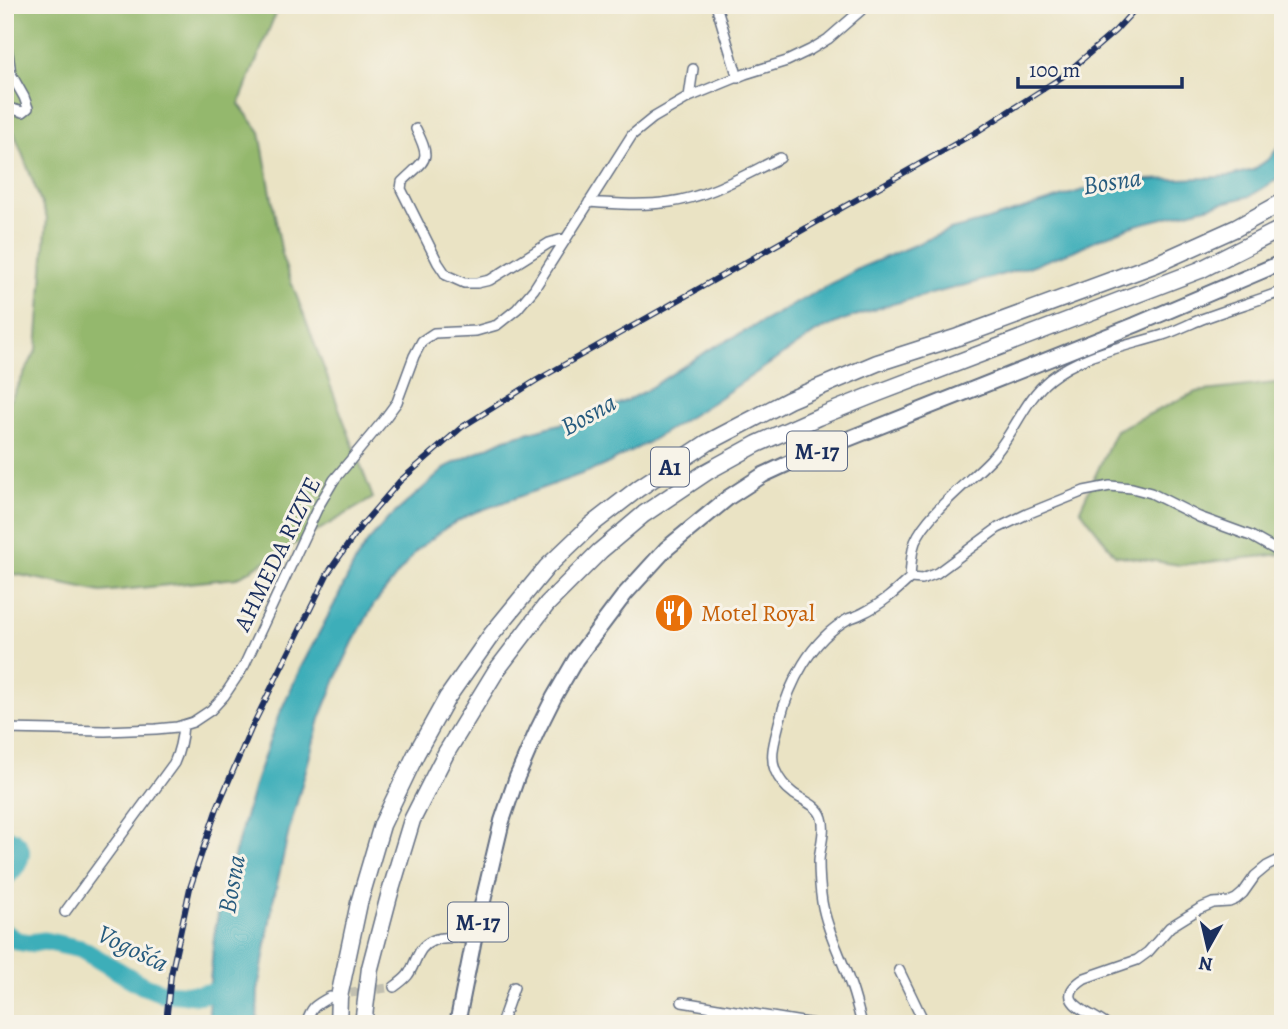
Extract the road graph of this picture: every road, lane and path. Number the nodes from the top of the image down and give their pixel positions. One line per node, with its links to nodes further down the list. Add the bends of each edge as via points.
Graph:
1 (716, 5): 5 (street)
2 (867, 5): 5 (street, AHMEDA RIZVE, via 810,50)
3 (5, 32): 7 (street, via 11,74 28,108 23,112)
4 (693, 69): 6 (street)
5 (738, 78): 6 (street, AHMEDA RIZVE)
6 (689, 97): 10 (street, AHMEDA RIZVE, via 632,135)
7 (5, 107)
8 (416, 128): 13 (street, via 425,148 424,160 402,181 401,189 446,275 464,283 489,280 549,243)
9 (780, 158): 10 (street, via 673,202)
10 (589, 202): 13 (street, AHMEDA RIZVE)
11 (1283, 202): 31 (highway, A1, via 1156,264 877,363 789,400 707,443 591,525 547,567 492,634 447,698 416,754 382,825 359,903 339,997)
12 (1283, 228): 32 (highway, A1, via 1200,270 757,444 644,514 600,551 547,604 496,671 412,820 370,968)
13 (566, 238): 20 (street, AHMEDA RIZVE, via 534,289 498,326 435,333 422,341 397,402 318,507 244,666 211,710)
14 (1283, 262): 16 (main road, M-17)
15 (1283, 291): 17 (street)
16 (1135, 325): 17 (street); 24 (main road, M-17, via 800,457 729,497 666,549 576,659 537,731 502,821)
17 (1143, 340): 19 (street, via 1083,359 1036,392 1003,445 921,530)
18 (1283, 554): 19 (street, via 1151,493 1110,486 1084,491 1027,514 998,528 937,573)
19 (909, 578): 36 (street, via 887,600 848,620 811,652 789,691 774,746 774,768 782,783 815,807 823,821 822,901)
20 (183, 725): 21 (street, AHMEDA RIZVE, via 105,731); 23 (street, via 174,763)
21 (5, 729)
22 (1283, 858): 38 (street, via 1255,876 1236,899 1199,909 1170,928 1137,960 1077,983 1071,994 1073,1003)
23 (65, 912)
24 (474, 939): 26 (street, via 451,936 429,943 405,979); 33 (main road, M-17)
25 (899, 970): 37 (street)
26 (394, 987)
27 (514, 987): 34 (street)
28 (330, 997): 30 (street, via 316,1004)
29 (682, 1002): 35 (street)
30 (306, 1024)
31 (338, 1024)
32 (363, 1024)
33 (457, 1024)
34 (501, 1024)
35 (814, 1024)
36 (862, 1024)
37 (925, 1024)
38 (1105, 1024)

